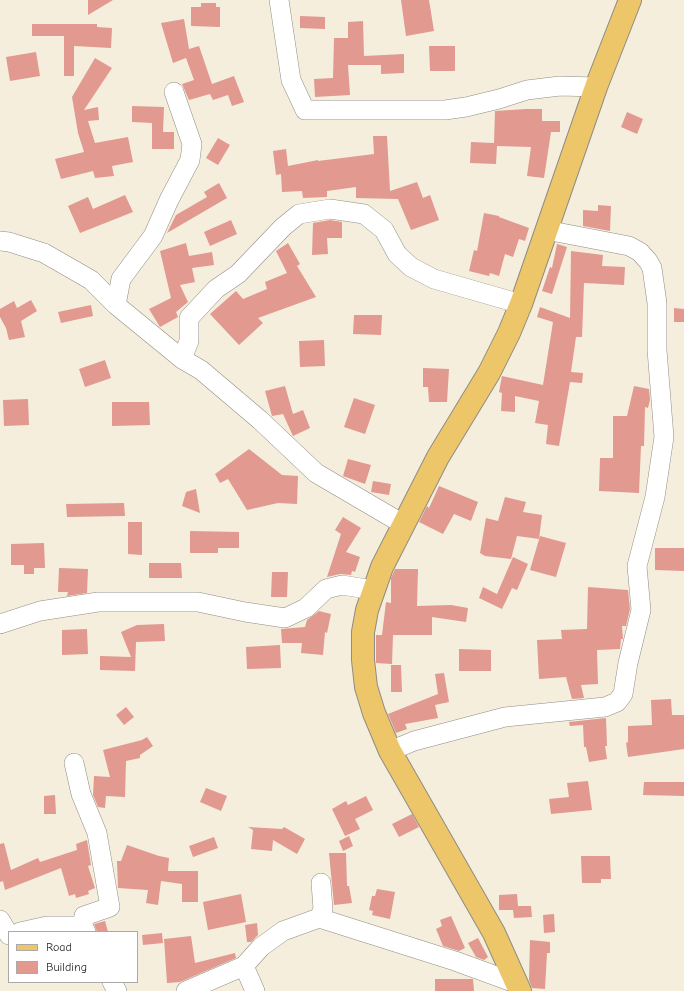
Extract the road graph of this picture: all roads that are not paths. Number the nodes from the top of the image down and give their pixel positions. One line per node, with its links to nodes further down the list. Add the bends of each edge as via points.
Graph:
1 (279, 0): 3 (street, via 291,80 305,110 445,110 493,101 527,90 560,86)
2 (630, 0): 3 (main road)
3 (596, 87): 5 (main road)
4 (174, 92): 8 (street, via 192,144 190,160 153,236 121,279)
5 (546, 230): 7 (main road); 13 (street, via 629,246 640,252 652,268 657,303 657,350 664,437 655,497 637,566 641,610 623,694 617,702 605,706 505,717 414,741)
6 (0, 241): 8 (street, via 44,253 91,280)
7 (521, 304): 9 (street, via 434,279 411,267 398,254 384,230 364,214 330,209 299,214 282,227 238,274 216,289 189,318 189,341); 10 (main road, via 489,373 438,457)
8 (116, 305): 9 (street)
9 (182, 359): 10 (street, via 201,370 260,420 316,473)
10 (403, 524): 11 (main road)
11 (373, 590): 12 (street, via 342,585 326,589 306,608 285,618 198,602 98,602 40,611); 13 (main road, via 363,632 363,660 366,687)
12 (0, 624)
13 (390, 752): 22 (main road, via 494,933)
14 (74, 763): 18 (street, via 81,794 97,833 110,907 84,916)
15 (321, 883): 16 (street, via 324,909)
16 (319, 918): 21 (street, via 283,931 261,947); 22 (street, via 455,961)
17 (0, 920): 20 (street)
18 (85, 929): 19 (street, via 47,926)
19 (24, 931)
20 (8, 932)
21 (244, 966): 23 (street); 24 (street)
22 (519, 988)
23 (186, 991)
24 (255, 991)

